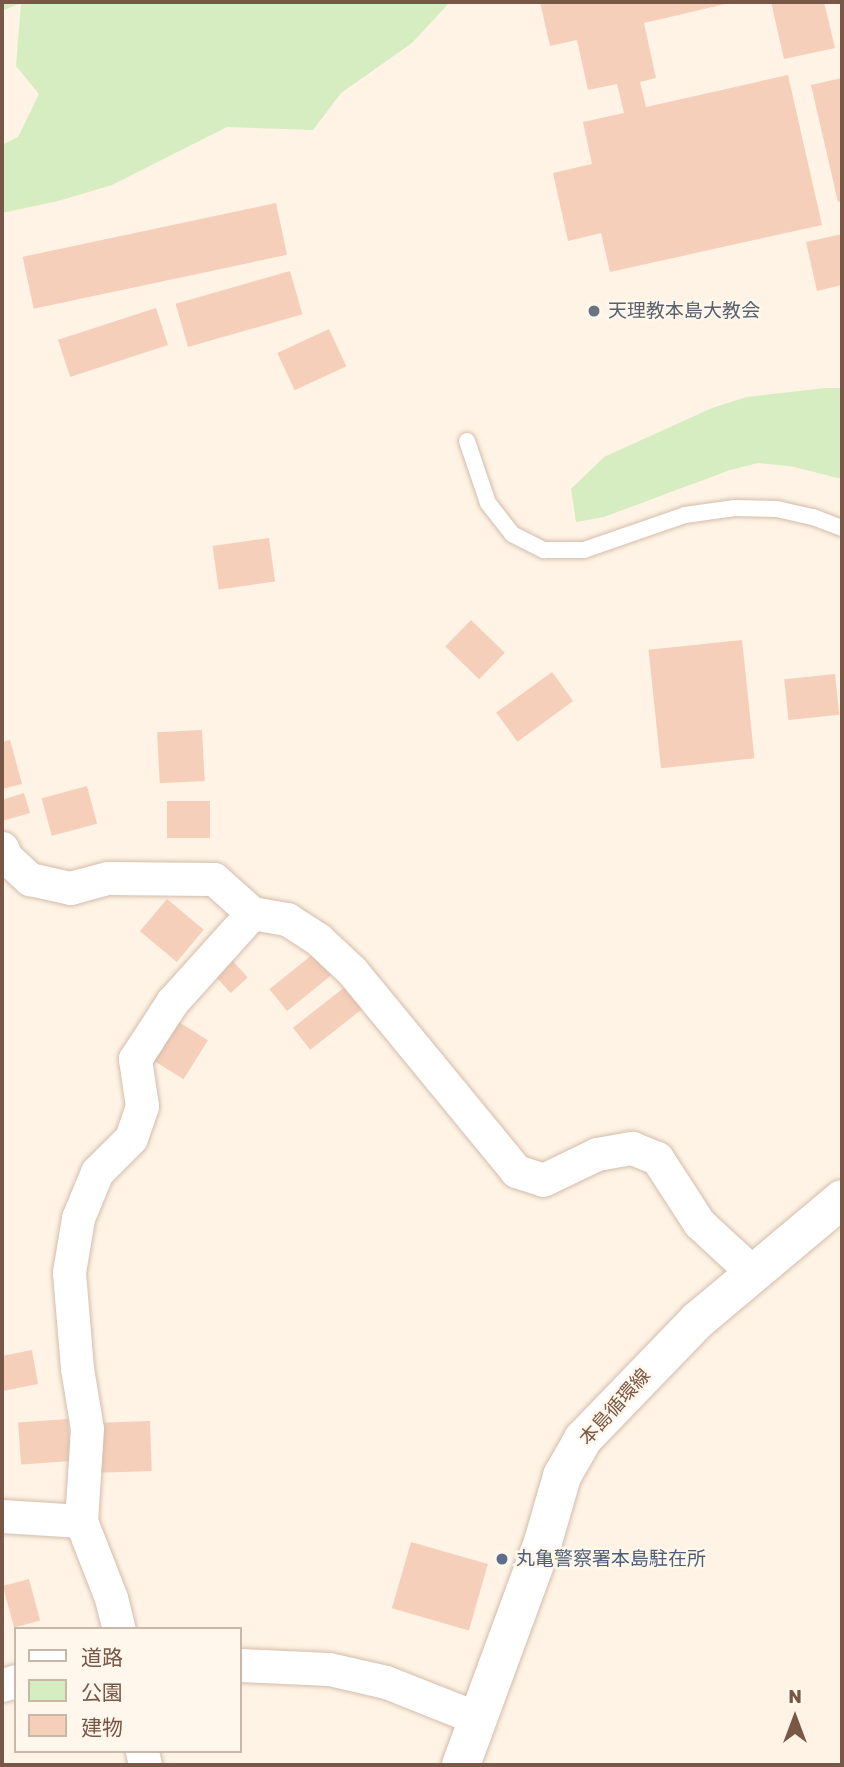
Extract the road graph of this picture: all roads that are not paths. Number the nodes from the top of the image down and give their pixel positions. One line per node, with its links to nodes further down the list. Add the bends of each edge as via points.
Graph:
1 (467, 441): 2 (lane, via 488,503 512,534 544,550 584,550 685,515 735,508 777,509)
2 (842, 528)
3 (2, 848): 4 (street, via 30,879 70,888 108,878 214,879)
4 (252, 913): 6 (street, via 288,919 352,971 516,1171 542,1180 597,1154 632,1147 657,1158 699,1223); 8 (street, via 172,1002 135,1059 142,1106 131,1138 97,1172 78,1218 69,1272 77,1368 88,1429)
5 (842, 1199): 6 (main road, 本島循環線)
6 (754, 1274): 11 (main road, 本島循環線, via 698,1320 583,1439 562,1476)
7 (2, 1516): 8 (street)
8 (81, 1521): 9 (street)
9 (118, 1627)
10 (242, 1665): 11 (street, via 329,1669 363,1676)
11 (477, 1718): 12 (main road, 本島循環線)
12 (461, 1765)

